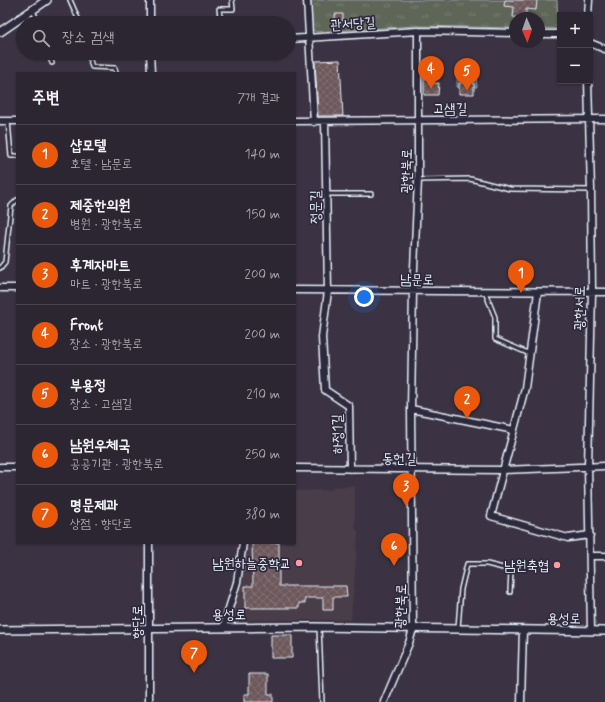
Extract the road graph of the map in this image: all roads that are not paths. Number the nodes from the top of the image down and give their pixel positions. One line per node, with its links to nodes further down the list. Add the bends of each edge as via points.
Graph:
1 (47, 0): 7 (street)
2 (70, 0): 11 (lane)
3 (150, 0): 12 (street)
4 (232, 0): 13 (lane, via 233,8 219,9)
5 (307, 0): 20 (street)
6 (588, 0): 8 (street)
7 (33, 10): 9 (street); 10 (lane)
8 (588, 12)
9 (24, 16)
10 (35, 16)
11 (77, 16)
12 (150, 16)
13 (220, 16)
14 (16, 21): 16 (street)
15 (418, 31): 17 (street); 20 (street, 관서당길); 37 (street, 광한북로)
16 (0, 32)
17 (509, 33)
18 (545, 34): 19 (street)
19 (557, 34)
20 (309, 38): 21 (street, 관서당길); 38 (street)
21 (296, 39)
22 (593, 44): 23 (street)
23 (605, 49)
24 (51, 60): 27 (lane)
25 (90, 60): 28 (lane, via 92,67 115,68)
26 (150, 60): 29 (street)
27 (52, 63)
28 (116, 72)
29 (151, 72)
30 (588, 84): 32 (street, 광한서로)
31 (605, 119): 32 (street, 고샘길)
32 (589, 120): 37 (street, 고샘길); 42 (street, 광한서로)
33 (0, 121): 34 (street)
34 (8, 121): 35 (street); 40 (lane, via 11,156)
35 (16, 121)
36 (296, 121): 38 (street, 고샘길)
37 (418, 121): 39 (street, 고샘길); 41 (street, 광한북로)
38 (314, 122): 39 (street, 고샘길)
39 (325, 122): 43 (street, 정문길)
40 (16, 156)
41 (418, 180): 42 (lane, via 470,179 510,188); 50 (street, 광한북로)
42 (591, 190): 54 (street, 광한서로)
43 (328, 194): 44 (lane); 51 (street, 정문길)
44 (371, 194)
45 (16, 201): 46 (lane, via 11,206 6,262)
46 (0, 268)
47 (0, 288): 48 (street)
48 (16, 288)
49 (296, 290): 51 (street, 남문로)
50 (412, 290): 51 (street, 남문로); 52 (street, 남문로); 57 (street, 광한북로)
51 (328, 291): 64 (street, 하정1길, via 322,337 325,390 349,406)
52 (485, 292): 53 (street, 남문로); 56 (lane, via 495,317 495,339)
53 (538, 292): 54 (street, 남문로); 56 (street)
54 (592, 292): 55 (street, 남문로); 59 (street, 광한서로)
55 (605, 292)
56 (530, 354): 58 (street, via 526,388)
57 (411, 409): 58 (street); 65 (street, 광한북로)
58 (514, 430): 66 (street)
59 (588, 466): 60 (street, 동헌길); 66 (street, 동헌길); 67 (street, 광한서로)
60 (605, 466)
61 (0, 467): 62 (street)
62 (16, 467)
63 (296, 468): 64 (street, 동헌길)
64 (350, 469): 65 (street, 동헌길)
65 (413, 470): 66 (street, 동헌길); 76 (street, 광한북로)
66 (502, 470): 67 (street, via 491,516 568,538)
67 (590, 535): 70 (street, 광한서로)
68 (149, 544): 73 (street, 향단로)
69 (242, 544): 75 (street, via 237,582)
70 (591, 556): 71 (street); 80 (street, 광한서로)
71 (605, 556)
72 (510, 592): 78 (lane, via 511,570 487,564 466,564)
73 (149, 627): 75 (street, 용성로); 77 (street, 용성로); 82 (street, 향단로)
74 (320, 627): 75 (street, 용성로); 76 (street, 용성로); 83 (lane)
75 (223, 628)
76 (413, 629): 78 (street, 용성로); 84 (street, 광한북로)
77 (0, 630)
78 (458, 630): 79 (street, 용성로)
79 (523, 630): 80 (street, 용성로); 85 (street)
80 (591, 631): 81 (street, 용성로)
81 (605, 631)
82 (149, 702)
83 (322, 702)
84 (384, 702)
85 (521, 702)

